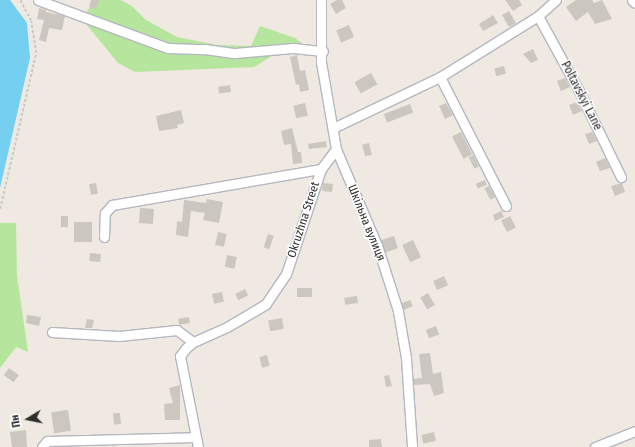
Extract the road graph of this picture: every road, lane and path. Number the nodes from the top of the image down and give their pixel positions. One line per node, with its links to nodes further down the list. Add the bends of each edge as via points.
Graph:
1 (20, 0): 15 (path, via 31,21 36,53 31,84)
2 (38, 0): 8 (street, via 168,48 205,48 235,53 293,48)
3 (321, 0): 8 (street, Шкільна вулиця)
4 (556, 0): 7 (street)
5 (632, 0): 6 (street)
6 (635, 3)
7 (538, 16): 9 (street); 13 (street, Poltavskyi Lane, via 579,90)
8 (323, 51): 10 (street, Шкільна вулиця, via 321,62)
9 (440, 77): 10 (street); 14 (street)
10 (333, 128): 11 (street, Шкільна вулиця)
11 (336, 149): 12 (street); 23 (street, Шкільна вулиця, via 377,245 398,311 406,358)
12 (321, 169): 16 (street, Okruzhna Street, via 112,204 105,212); 18 (street, Okruzhna Street, via 286,274 266,304 227,327)
13 (621, 177)
14 (506, 206)
15 (0, 209)
16 (104, 237)
17 (52, 332): 18 (street, via 119,336 177,330)
18 (193, 342): 20 (street, Okruzhna Street, via 180,356 180,368 190,401)
19 (635, 431): 24 (street)
20 (195, 437): 21 (street, via 47,441); 22 (street, Okruzhna Street)
21 (42, 447)
22 (198, 447)
23 (412, 447)
24 (595, 447)

